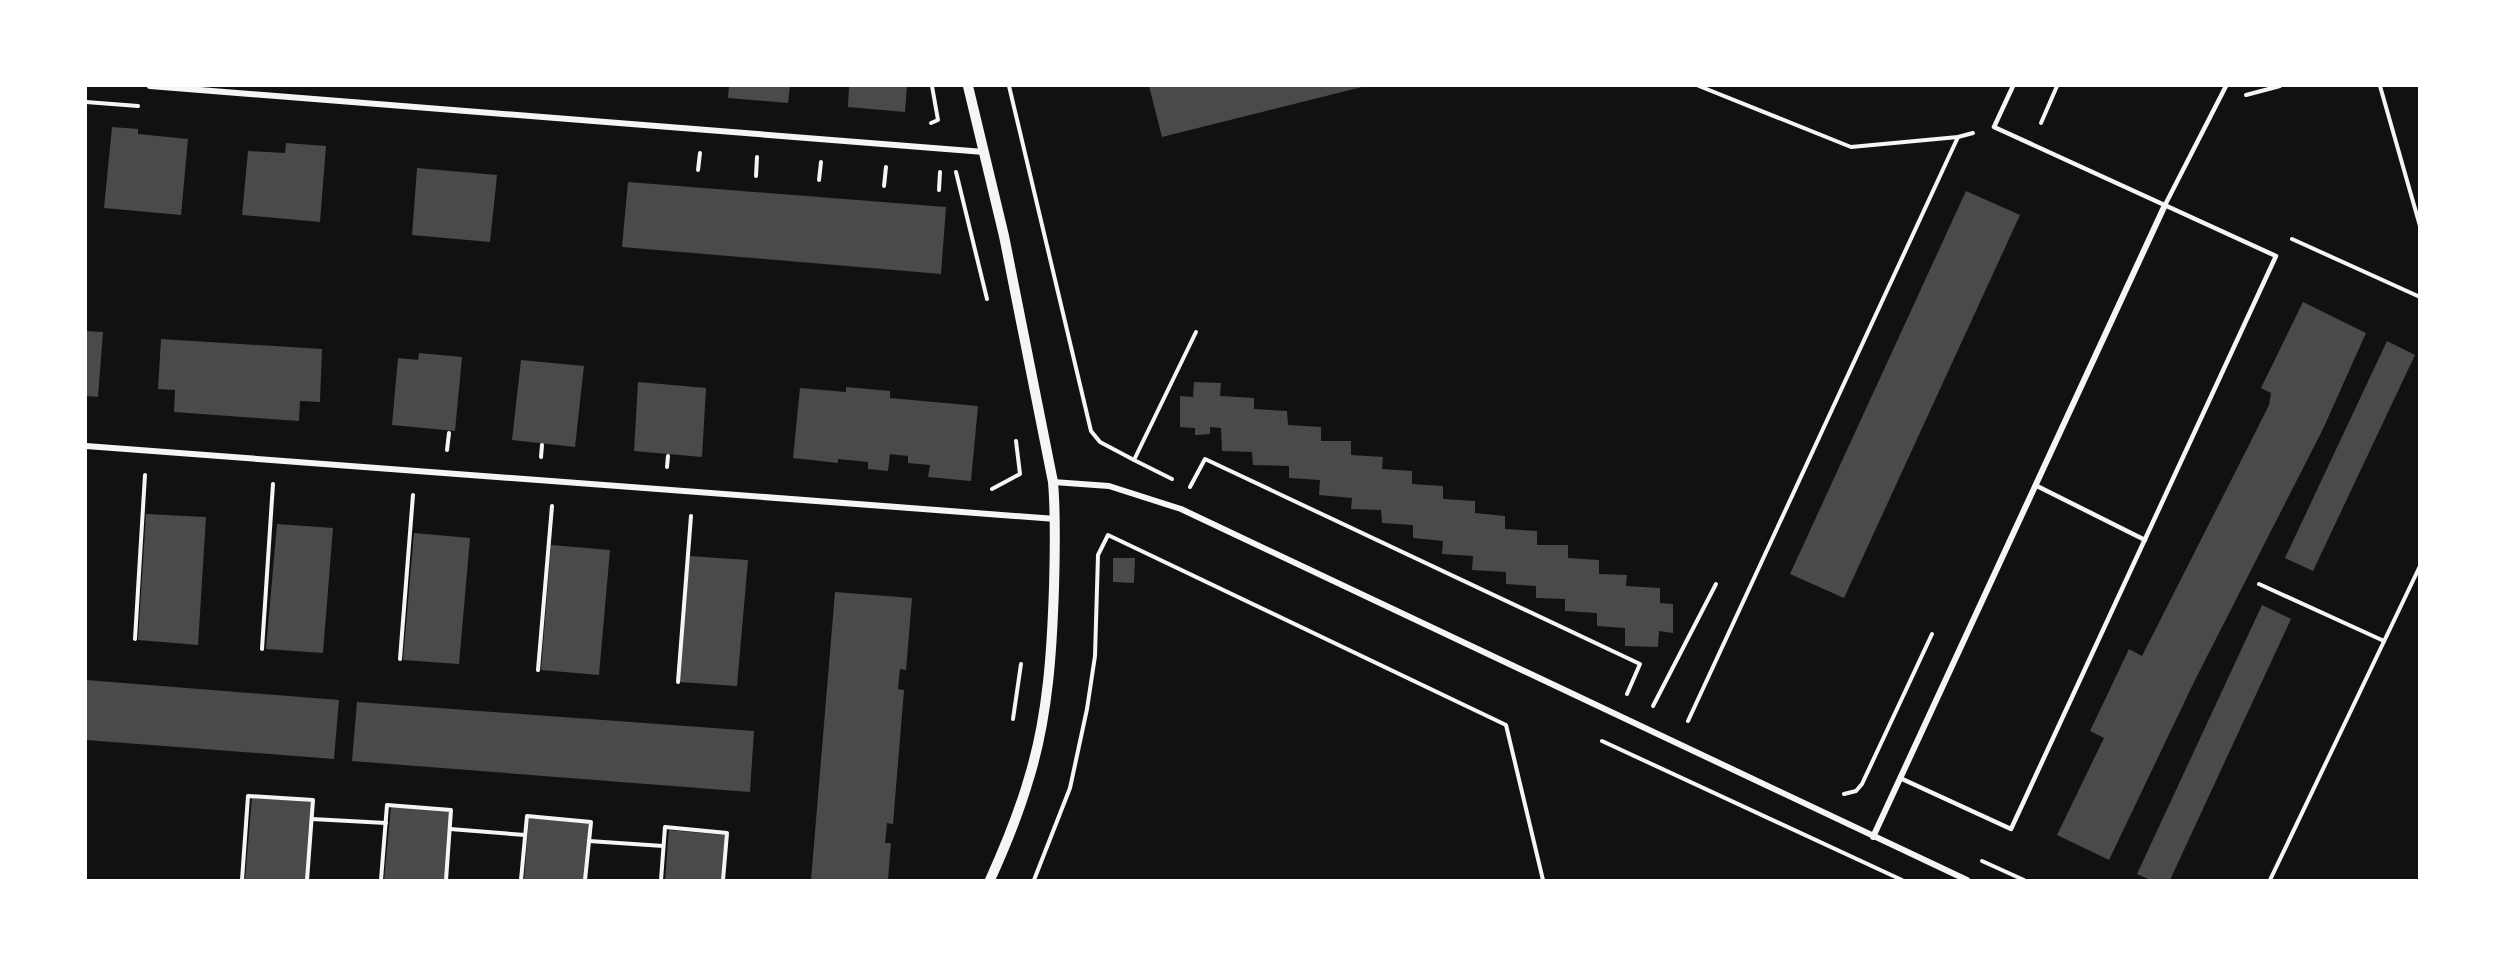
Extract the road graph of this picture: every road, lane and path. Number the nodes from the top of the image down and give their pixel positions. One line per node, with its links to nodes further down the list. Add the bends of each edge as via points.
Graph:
1 (150, 86): 18 (street)
2 (968, 86): 18 (street)
3 (1009, 86): 53 (path, via 1091,431 1100,442)
4 (1699, 86): 15 (path, via 1851,147)
5 (2013, 86): 13 (lane)
6 (2057, 86): 14 (path, via 2042,116)
7 (2226, 86): 36 (lane)
8 (2280, 86): 10 (path)
9 (2380, 86): 37 (path)
10 (2241, 96)
11 (86, 102): 12 (path)
12 (145, 107)
13 (1994, 127): 15 (path); 36 (lane)
14 (2042, 129)
15 (1958, 137): 81 (path)
16 (688, 151): 17 (path)
17 (700, 152): 19 (path); 29 (path)
18 (984, 152): 59 (street)
19 (711, 153)
20 (746, 156): 21 (path)
21 (758, 157): 22 (path); 32 (path)
22 (768, 157)
23 (811, 160): 24 (path)
24 (821, 161): 25 (path); 33 (path)
25 (832, 162)
26 (875, 166): 27 (path)
27 (886, 166): 28 (path); 34 (path)
28 (897, 167)
29 (698, 170)
30 (929, 170): 31 (path)
31 (940, 171): 35 (path); 40 (path, via 956,172)
32 (756, 176)
33 (819, 180)
34 (884, 186)
35 (939, 190)
36 (2164, 205): 60 (street); 66 (lane, via 2276,256)
37 (2420, 226)
38 (2283, 234): 39 (path)
39 (2420, 297)
40 (988, 302)
41 (1196, 332): 53 (path)
42 (1014, 431): 62 (path, via 1020,474)
43 (449, 433): 47 (path)
44 (542, 445): 51 (path)
45 (86, 446): 65 (street)
46 (435, 450): 47 (path)
47 (447, 451): 48 (path)
48 (459, 452)
49 (668, 456): 56 (path)
50 (529, 457): 51 (path)
51 (541, 458): 52 (path)
52 (551, 459)
53 (1134, 460): 78 (path, via 1191,488 1205,459 1640,664 1626,694)
54 (656, 467): 56 (path)
55 (145, 468): 71 (path)
56 (667, 468): 57 (path)
57 (679, 469)
58 (274, 478): 73 (path)
59 (1053, 482): 65 (street); 89 (street, via 1109,486 1181,510)
60 (2035, 485): 66 (lane); 83 (street)
61 (414, 488): 75 (path)
62 (986, 492)
63 (553, 499): 76 (path)
64 (691, 509): 77 (path)
65 (1056, 519): 101 (street, via 1053,639 1045,704 1030,776)
66 (2145, 540): 83 (lane, via 2011,829)
67 (2420, 566): 72 (path)
68 (1716, 584): 79 (path, via 1655,707)
69 (2259, 584): 72 (path)
70 (1932, 634): 84 (path, via 1862,784 1849,794)
71 (135, 639)
72 (2384, 641): 107 (path)
73 (262, 649)
74 (1021, 658): 80 (path)
75 (400, 659)
76 (538, 670)
77 (678, 682)
78 (1636, 698)
79 (1645, 702)
80 (1013, 721)
81 (1688, 722)
82 (1602, 741): 104 (path)
83 (1900, 778): 89 (street)
84 (1840, 794)
85 (312, 819): 86 (path); 93 (path, via 313,800 248,796); 94 (path)
86 (386, 823): 87 (path, via 387,806 451,810); 95 (path)
87 (450, 829): 88 (path); 96 (path)
88 (525, 835): 90 (path, via 527,816 591,822); 97 (path)
89 (1873, 837): 105 (street)
90 (589, 841): 91 (path); 98 (path)
91 (663, 846): 99 (path); 100 (path, via 665,827 727,833)
92 (1971, 855): 106 (path)
93 (242, 880)
94 (307, 880)
95 (381, 880)
96 (446, 880)
97 (521, 880)
98 (585, 880)
99 (661, 880)
100 (723, 880)
101 (990, 880)
102 (1034, 880): 103 (path, via 1070,788 1095,656 1098,555 1108,535 1506,725)
103 (1543, 880)
104 (1902, 880)
105 (1967, 880)
106 (2024, 880)
107 (2270, 880)

